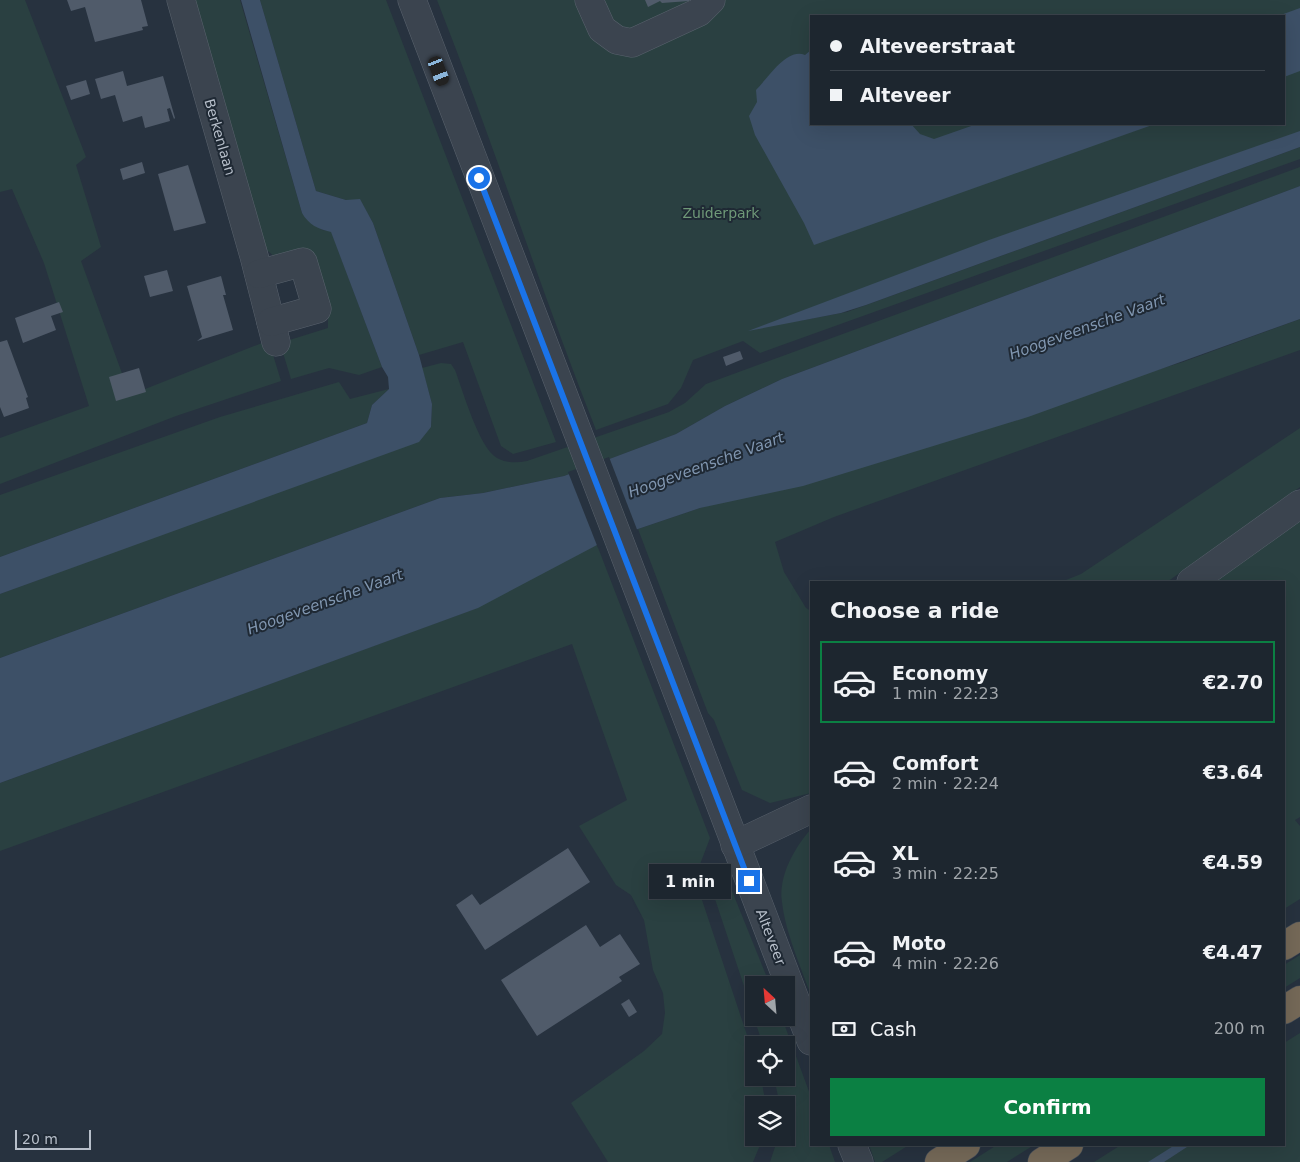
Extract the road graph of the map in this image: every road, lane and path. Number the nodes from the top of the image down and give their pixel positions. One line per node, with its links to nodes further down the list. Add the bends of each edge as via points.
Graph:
1 (181, 0): 5 (street, Berkenlaan)
2 (412, 0): 9 (street, Alteveer)
3 (589, 0): 4 (street, via 602,29 617,40 632,43 699,12)
4 (711, 0)
5 (259, 274): 5 (street, Berkenlaan, via 273,332 317,309 303,262)
6 (1300, 504): 7 (street)
7 (1192, 581)
8 (810, 810): 9 (street)
9 (735, 845): 14 (street, Alteveer)
10 (1300, 936): 11 (highway)
11 (1285, 945)
12 (1300, 1000): 13 (highway)
13 (1285, 1009)
14 (810, 1037)
15 (852, 1146): 18 (street)
16 (964, 1146): 19 (highway)
17 (1067, 1146): 20 (highway)
18 (858, 1162)
19 (939, 1162)
20 (1042, 1162)

